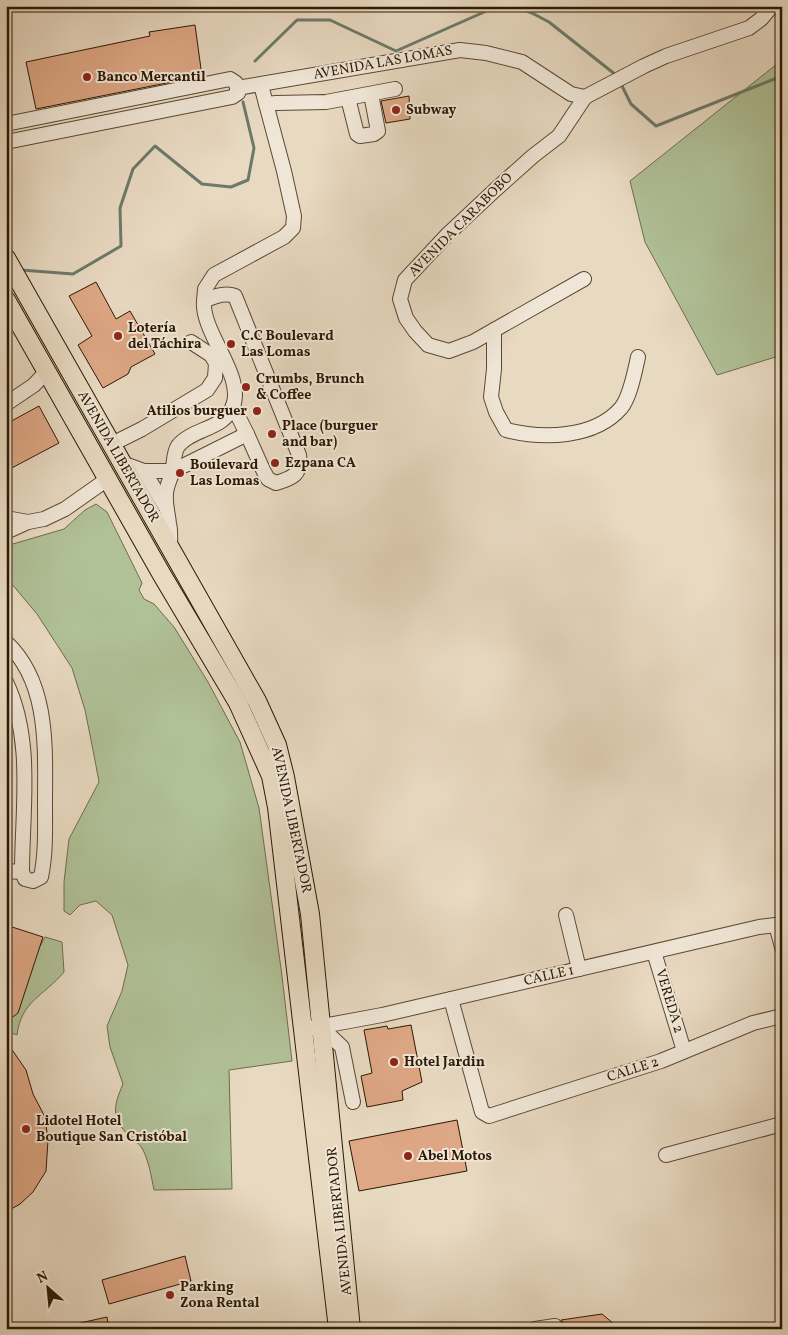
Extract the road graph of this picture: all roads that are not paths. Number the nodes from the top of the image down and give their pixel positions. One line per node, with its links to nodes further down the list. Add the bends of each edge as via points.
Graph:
1 (772, 6): 6 (street, via 748,28 666,56)
2 (261, 84): 3 (street, AVENIDA LAS LOMAS); 6 (street, AVENIDA LAS LOMAS, via 460,50 522,62 570,94); 8 (street)
3 (238, 88): 9 (street, via 230,80); 10 (street, via 238,93 222,100)
4 (395, 89): 5 (street)
5 (371, 94): 7 (street); 7 (street, via 378,130 374,134 356,134)
6 (585, 97): 15 (street, AVENIDA CARABOBO, via 559,136 495,190 405,280 400,299 406,318 428,345 450,351)
7 (348, 98): 8 (street)
8 (266, 104): 14 (street, via 289,190 293,228 284,237 214,275 205,288)
9 (7, 123)
10 (6, 142)
11 (6, 258): 22 (main road, AVENIDA LIBERTADOR)
12 (584, 278): 15 (street, AVENIDA CARABOBO)
13 (6, 300): 18 (main road, AVENIDA LIBERTADOR)
14 (204, 301): 20 (street, via 206,319 235,389); 21 (street, via 220,294 236,296 299,455 299,469 294,476 276,483 268,479)
15 (494, 330): 17 (street, via 491,397 506,430 528,435 573,434 599,426 622,408 634,380)
16 (191, 342): 22 (street, via 211,355 216,363 216,378 207,390)
17 (638, 357)
18 (47, 371): 19 (street, via 34,385); 26 (main road, AVENIDA LIBERTADOR)
19 (6, 404)
20 (233, 406): 21 (street); 25 (street, via 218,424 178,445)
21 (247, 434): 25 (street)
22 (112, 444): 23 (main road, AVENIDA LIBERTADOR)
23 (122, 463): 24 (street); 31 (main road, AVENIDA LIBERTADOR)
24 (144, 471): 25 (street); 27 (street)
25 (173, 471): 27 (street, via 166,491)
26 (109, 478): 29 (street, via 65,509); 44 (main road, AVENIDA LIBERTADOR, via 238,703 271,776)
27 (166, 507): 31 (street)
28 (6, 518): 29 (street)
29 (28, 522): 30 (street)
30 (6, 532)
31 (170, 548): 43 (main road, AVENIDA LIBERTADOR, via 257,701 276,745 310,914)
32 (6, 642): 35 (street, via 14,649 33,686 43,720 46,761 42,877 33,881 25,879)
33 (6, 682): 35 (street, via 17,714 24,765)
34 (6, 871): 35 (street)
35 (22, 872)
36 (566, 915): 40 (street)
37 (779, 926): 38 (street); 39 (street, CALLE 1)
38 (782, 947)
39 (654, 952): 40 (street, CALLE 1); 45 (street, VEREDA 2)
40 (579, 969): 41 (street, CALLE 1)
41 (451, 999): 43 (street, CALLE 1); 45 (street, CALLE 2, via 482,1112 489,1116)
42 (782, 1016): 45 (street, CALLE 2)
43 (321, 1027): 44 (street, CALLE 1); 46 (street, via 342,1047); 51 (main road, AVENIDA LIBERTADOR)
44 (303, 1029): 50 (main road, AVENIDA LIBERTADOR)
45 (684, 1051)
46 (353, 1102)
47 (782, 1124): 48 (street)
48 (666, 1155)
49 (555, 1326): 52 (street)
50 (338, 1329)
51 (351, 1329)
52 (535, 1329)

